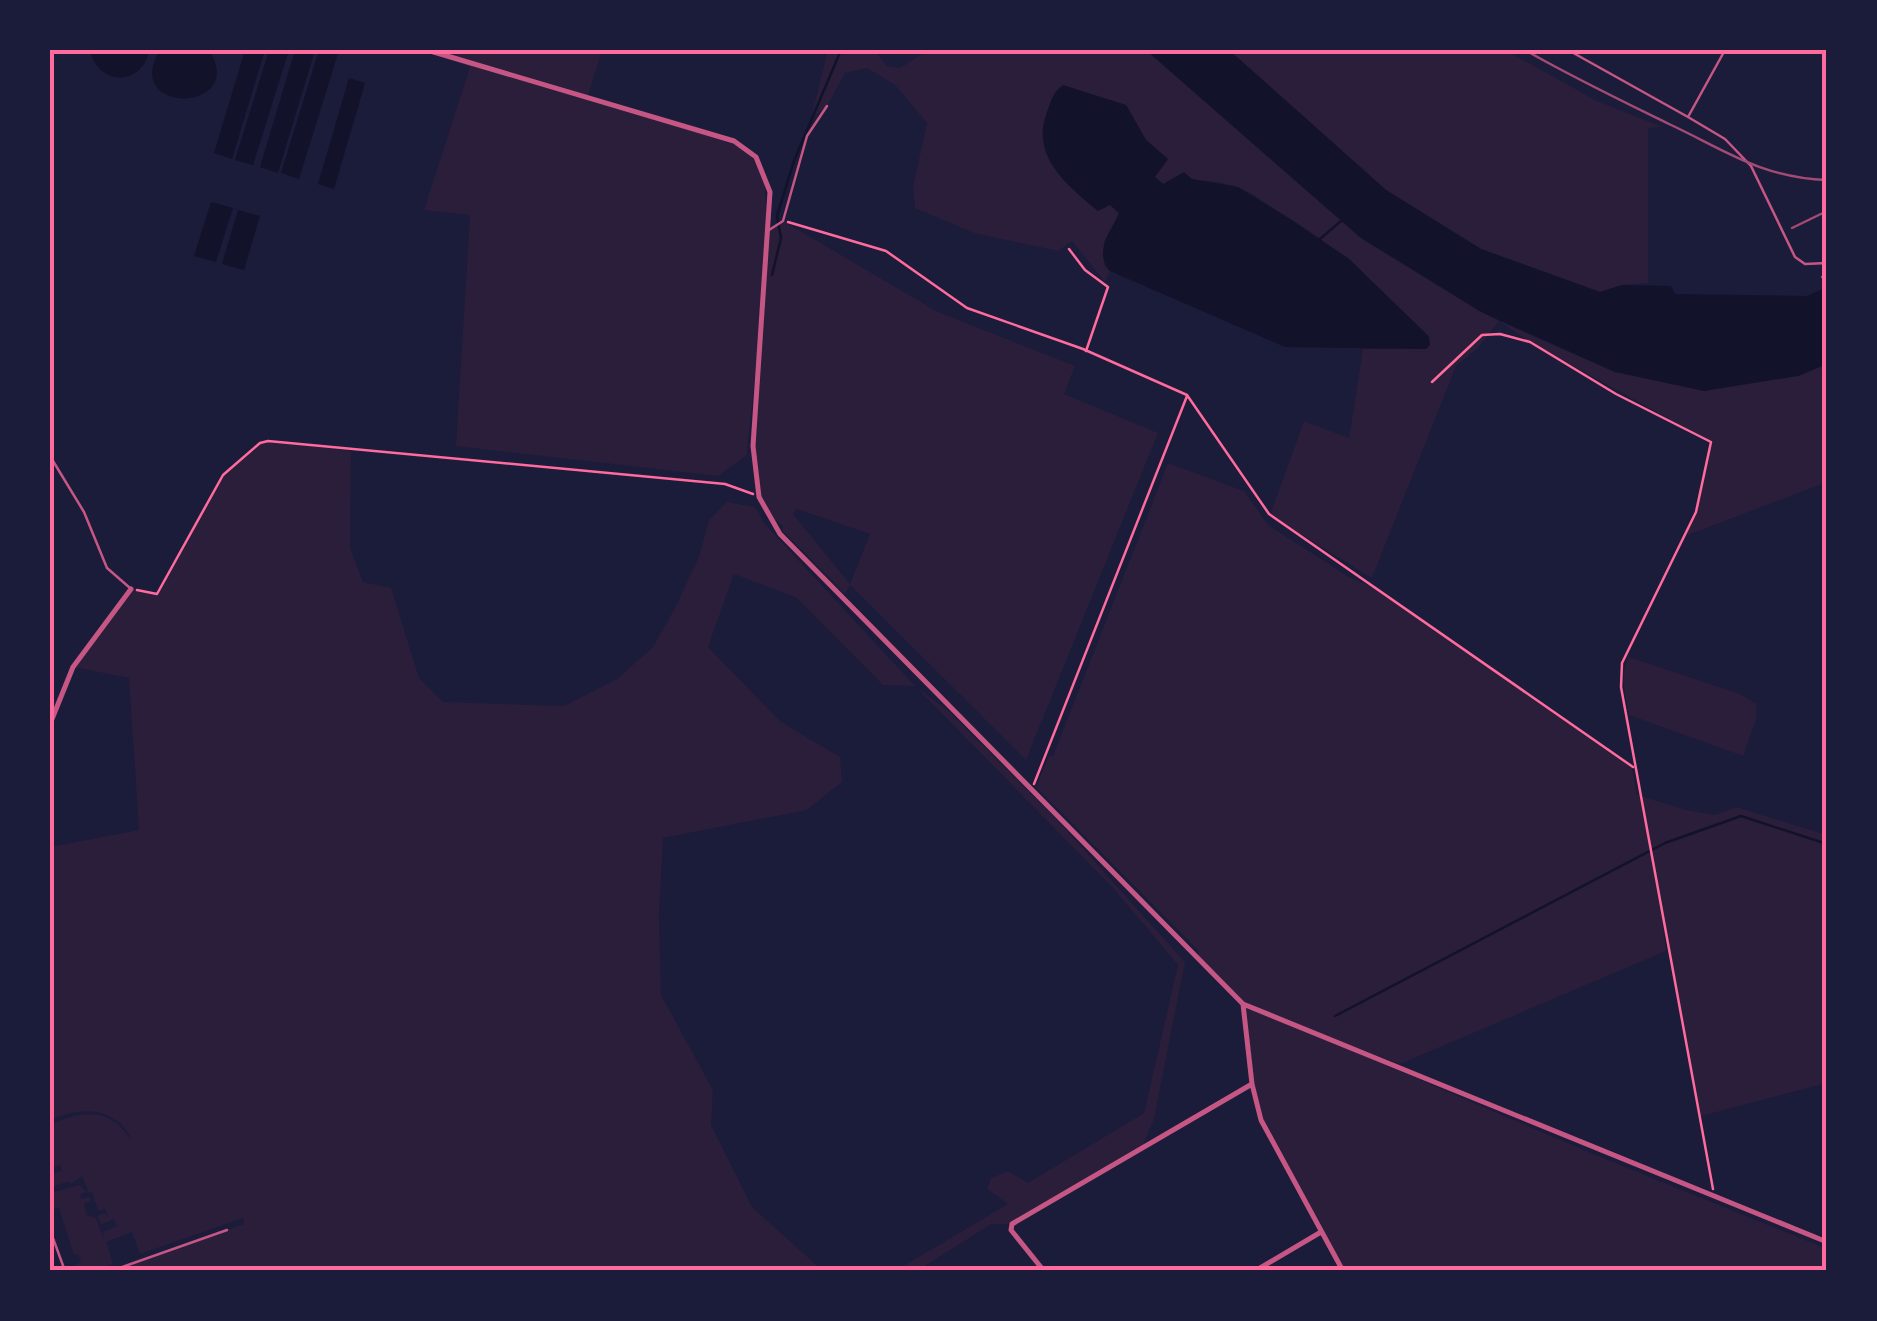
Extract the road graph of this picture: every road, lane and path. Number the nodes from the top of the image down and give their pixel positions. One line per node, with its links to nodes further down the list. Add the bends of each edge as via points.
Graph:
1 (427, 50): 7 (street, via 734,141 756,157 766,177)
2 (1568, 50): 5 (lane)
3 (1725, 50): 5 (lane)
4 (827, 106): 6 (lane, via 807,136)
5 (1688, 117): 9 (lane, via 1726,138 1751,166 1794,256 1805,264)
6 (783, 221): 7 (lane); 10 (path, via 886,251 967,308)
7 (769, 230): 14 (street, via 753,446)
8 (1068, 249): 10 (path, via 1108,287)
9 (1827, 263)
10 (1086, 352): 12 (path)
11 (1432, 382): 17 (path, via 1482,335 1500,334 1530,342 1711,442 1696,512 1622,663)
12 (1187, 394): 17 (path, via 1269,514); 18 (path)
13 (50, 456): 15 (lane, via 107,568)
14 (759, 497): 15 (path, via 725,484 268,441 223,474 156,594); 18 (street, via 780,534)
15 (132, 589): 16 (street, via 73,667)
16 (50, 724)
17 (1635, 768): 21 (path)
18 (1032, 789): 19 (street)
19 (1243, 1004): 20 (street); 21 (street)
20 (1252, 1084): 24 (street, via 1262,1120); 28 (street, via 1012,1224)
21 (1714, 1195): 25 (street)
22 (50, 1230): 26 (lane)
23 (227, 1230): 27 (lane)
24 (1321, 1232): 29 (street); 30 (street)
25 (1827, 1242)
26 (66, 1271)
27 (112, 1271)
28 (1044, 1271)
29 (1255, 1271)
30 (1342, 1271)

